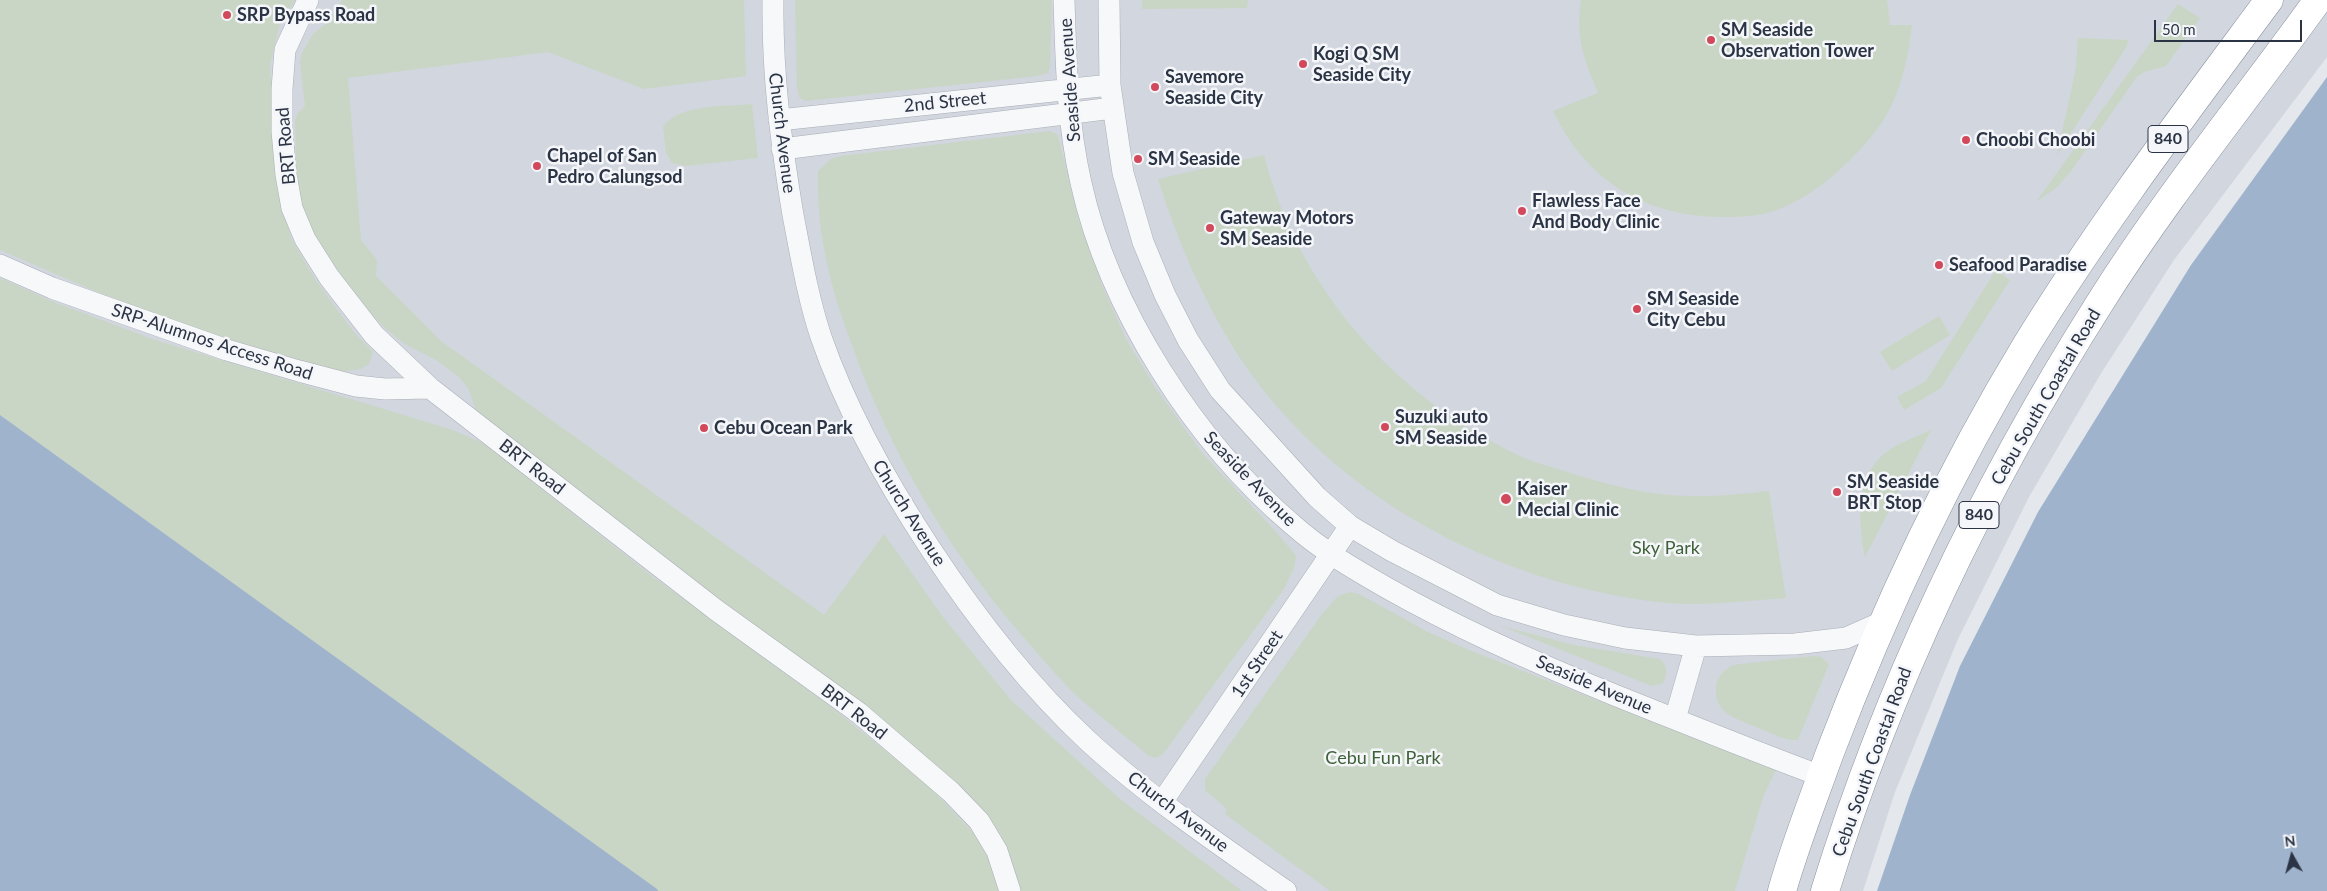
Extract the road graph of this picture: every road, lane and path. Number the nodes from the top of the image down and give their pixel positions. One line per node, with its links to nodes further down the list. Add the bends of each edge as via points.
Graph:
1 (308, 0): 14 (street, BRT Road, via 285,50 282,131 292,208 305,239 329,277 374,335)
2 (773, 0): 11 (street, Church Avenue, via 772,45)
3 (1064, 0): 8 (street, Seaside Avenue)
4 (1109, 0): 7 (street, Seaside Avenue)
5 (2269, 0): 17 (highway, 840, via 2115,212 2028,344 1933,516)
6 (2318, 0): 25 (highway, Cebu South Coastal Road / 840, via 2102,300 2015,449 1966,539 1891,702)
7 (1110, 84): 8 (street, 2nd Street); 9 (street, Seaside Avenue)
8 (1067, 89): 10 (street, Seaside Avenue); 11 (street, 2nd Street)
9 (1113, 108): 10 (street, 2nd Street); 15 (street, Seaside Avenue, via 1123,173 1140,234 1188,340 1228,398 1318,498)
10 (1069, 114): 12 (street, 2nd Street); 16 (street, Seaside Avenue, via 1090,215 1126,307 1150,353 1187,411 1216,446 1263,498)
11 (779, 120): 12 (street, Church Avenue)
12 (782, 149): 21 (street, Church Avenue, via 799,247 820,334 867,443 902,504 966,604 1038,691 1087,740)
13 (0, 265): 14 (street, SRP-Alumnos Access Road, via 98,305 227,350 299,371 356,386)
14 (430, 388): 22 (street, BRT Road, via 716,610 858,713 951,792 979,822 997,851)
15 (1350, 526): 16 (street, 1st Street); 18 (street, Seaside Avenue, via 1498,605 1564,626 1625,638)
16 (1332, 555): 19 (street, Seaside Avenue, via 1437,616 1554,670); 21 (street, 1st Street)
17 (1882, 622): 18 (street, Seaside Avenue, via 1846,638 1795,644); 20 (highway, 840)
18 (1696, 646): 19 (street)
19 (1675, 719): 20 (street, Seaside Avenue)
20 (1821, 776): 24 (highway, 840)
21 (1162, 802): 23 (street, Church Avenue)
22 (1010, 891)
23 (1286, 891)
24 (1782, 891)
25 (1825, 891)

